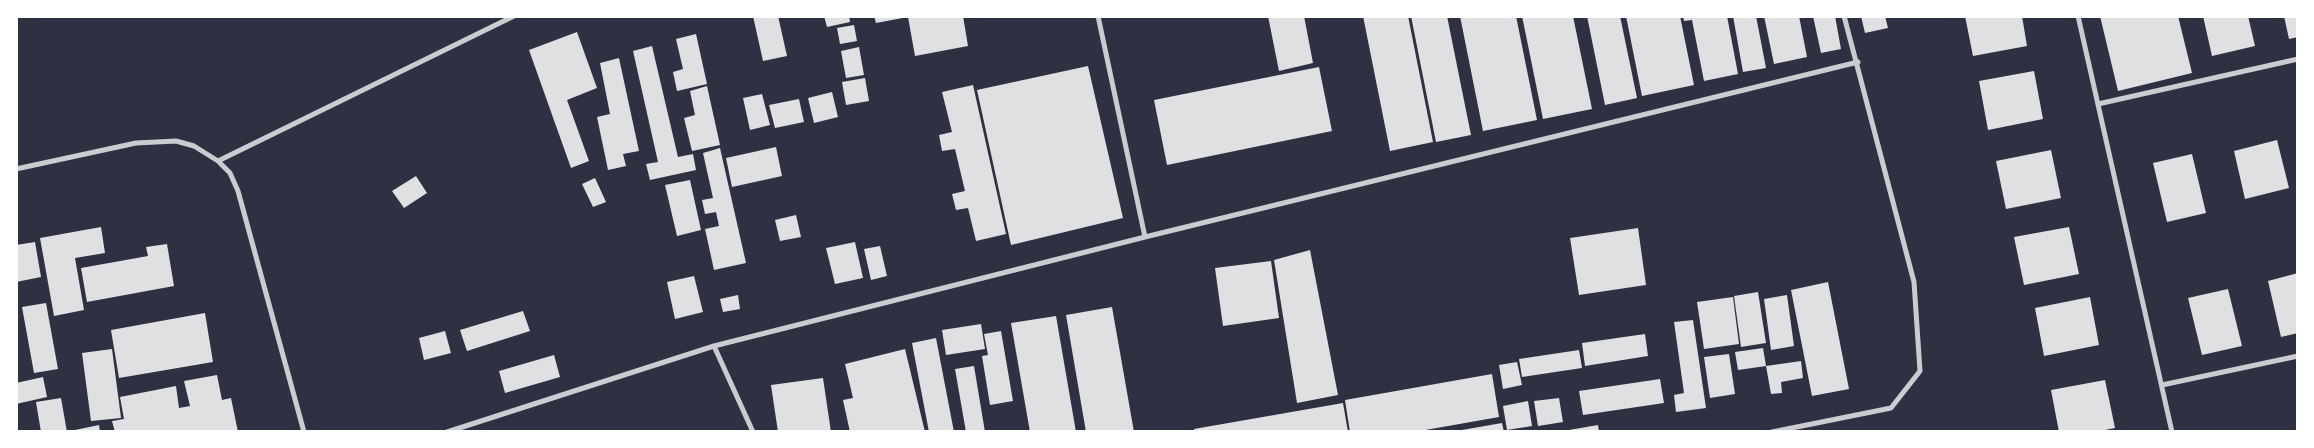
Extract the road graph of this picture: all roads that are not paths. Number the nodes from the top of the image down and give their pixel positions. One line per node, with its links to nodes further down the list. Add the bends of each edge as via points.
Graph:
1 (514, 16): 8 (street)
2 (1098, 16): 10 (street)
3 (1844, 16): 6 (street)
4 (2078, 16): 7 (street)
5 (2298, 59): 7 (street)
6 (1858, 62): 10 (street); 17 (street, via 1914,282 1920,371 1891,408)
7 (2098, 104): 13 (street)
8 (218, 161): 9 (street, via 194,146 176,141 136,143); 14 (street, via 230,173 238,191)
9 (16, 169)
10 (1144, 237): 11 (street)
11 (714, 346): 15 (street); 16 (street)
12 (2298, 356): 13 (street)
13 (2162, 385): 18 (street)
14 (304, 432)
15 (447, 432)
16 (752, 432)
17 (1772, 432)
18 (2172, 432)

